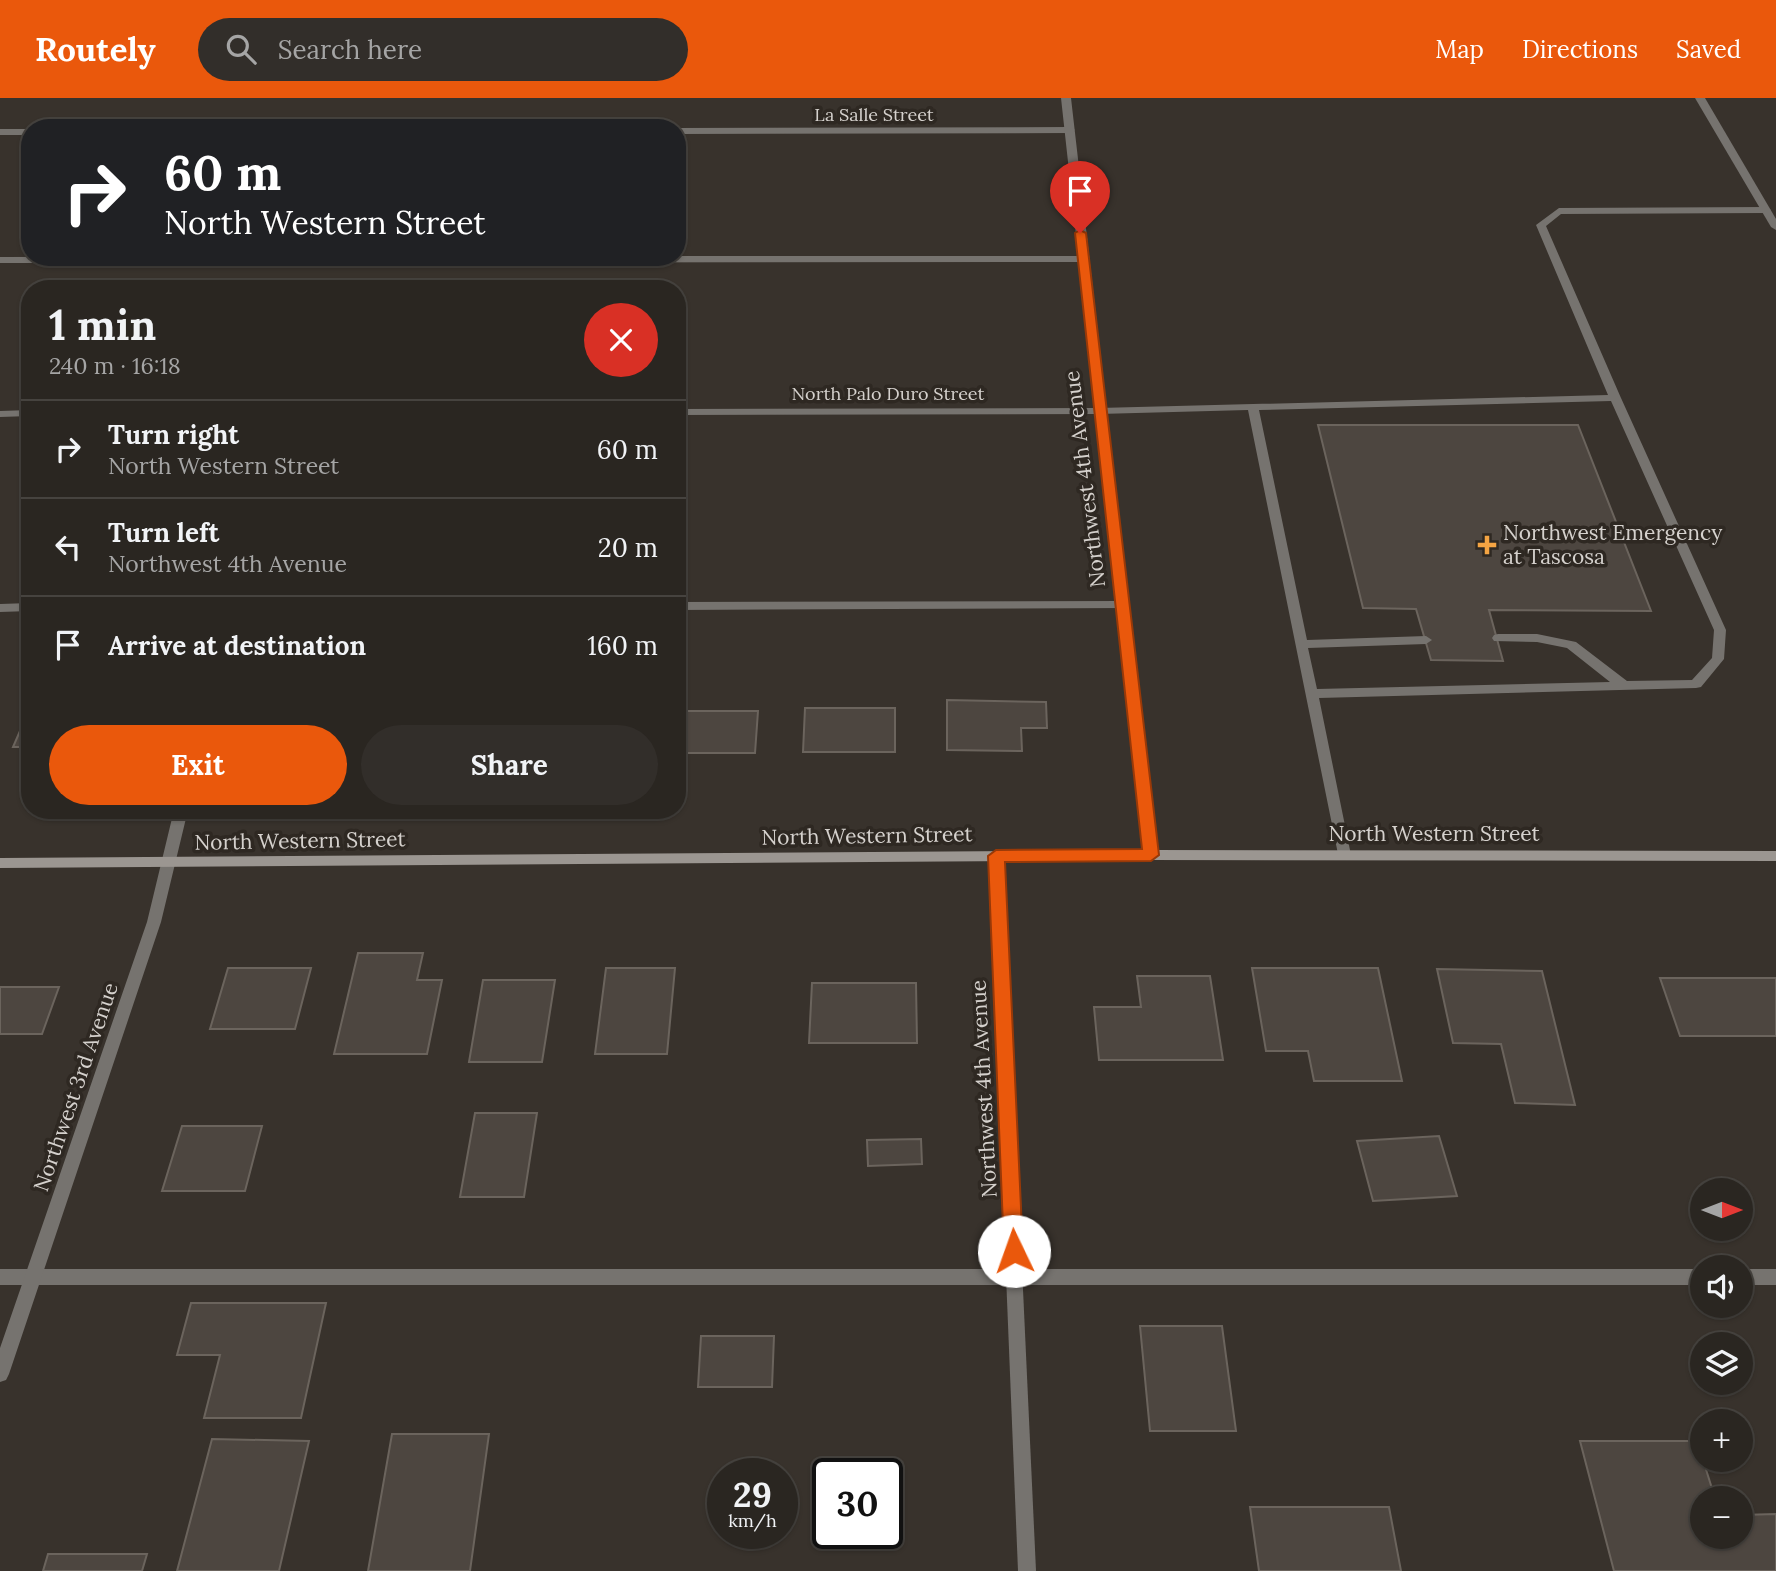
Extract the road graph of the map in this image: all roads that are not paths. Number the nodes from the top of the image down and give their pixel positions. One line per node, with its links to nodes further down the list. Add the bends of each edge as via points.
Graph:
1 (1066, 98): 3 (street, Northwest 4th Avenue)
2 (1700, 98): 7 (street)
3 (1070, 130): 4 (street, La Salle Street); 10 (street, Northwest 4th Avenue)
4 (686, 131)
5 (0, 132): 6 (street)
6 (21, 132)
7 (1766, 210): 8 (street); 13 (street, via 1559,211 1541,225)
8 (1776, 227)
9 (686, 259): 10 (street)
10 (1083, 259): 15 (street, Northwest 4th Avenue)
11 (0, 260): 12 (street)
12 (21, 260)
13 (1615, 398): 14 (street, North Palo Duro Street); 26 (street, via 1720,630 1718,659 1696,684)
14 (1253, 407): 15 (street, North Palo Duro Street); 25 (street)
15 (1099, 411): 16 (street, North Palo Duro Street); 19 (street, Northwest 4th Avenue)
16 (686, 412)
17 (0, 414): 18 (street)
18 (21, 414)
19 (1122, 604): 20 (street); 29 (street, Northwest 4th Avenue)
20 (686, 606)
21 (21, 607): 22 (street)
22 (0, 608)
23 (1497, 638): 26 (street, via 1537,638 1571,645)
24 (1426, 640): 25 (street)
25 (1301, 644): 27 (street)
26 (1624, 686): 27 (street)
27 (1311, 694): 30 (street)
28 (179, 819): 34 (street, Northwest 3rd Avenue)
29 (1151, 855): 30 (main road, North Western Street); 31 (main road, North Western Street)
30 (1343, 855): 32 (main road, North Western Street)
31 (996, 856): 34 (main road, North Western Street); 37 (street, Northwest 4th Avenue)
32 (1776, 856)
33 (0, 863): 34 (main road, North Western Street)
34 (169, 863): 36 (street, Northwest 3rd Avenue, via 154,922)
35 (0, 1277): 36 (street)
36 (33, 1277): 37 (street); 41 (street, Northwest 3rd Avenue)
37 (1015, 1277): 38 (street); 42 (street, Northwest 4th Avenue)
38 (1690, 1277)
39 (1753, 1277): 40 (street)
40 (1776, 1277)
41 (0, 1374)
42 (1027, 1571)

